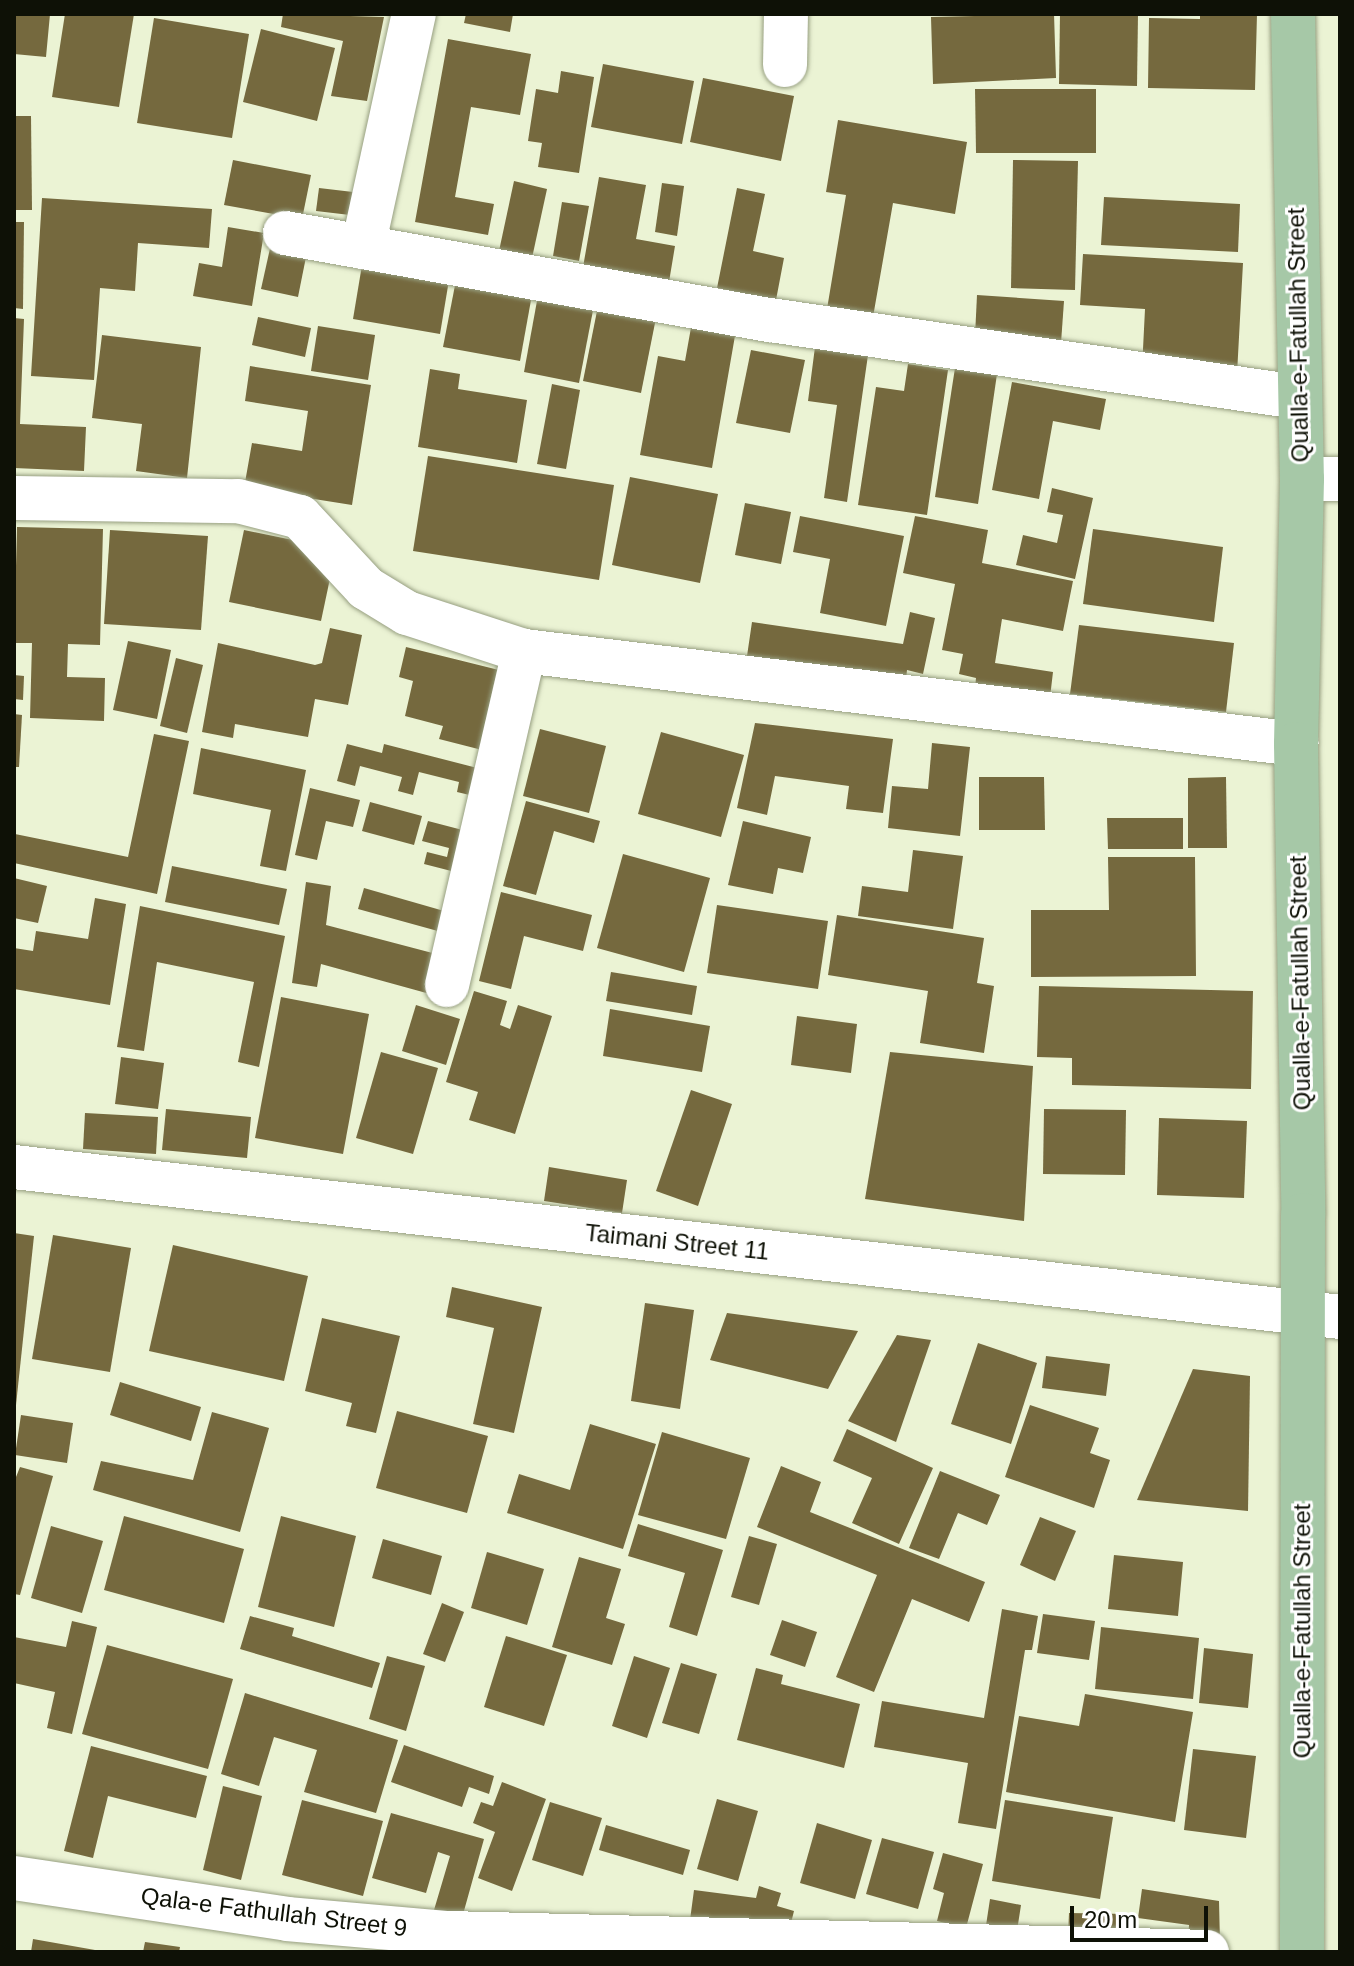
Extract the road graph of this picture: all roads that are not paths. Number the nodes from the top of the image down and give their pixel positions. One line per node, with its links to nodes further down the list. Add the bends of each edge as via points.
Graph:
1 (414, 14): 6 (street)
2 (786, 14): 4 (street)
3 (1293, 14): 7 (main road, Qualla-e-Fatullah Street)
4 (785, 65)
5 (285, 233): 6 (street)
6 (363, 247): 7 (street, via 770,320)
7 (1297, 397): 8 (main road, Qualla-e-Fatullah Street)
8 (1321, 479): 11 (main road, Qualla-e-Fatullah Street)
9 (14, 498): 10 (street, via 238,501 300,517 366,588 407,613)
10 (524, 651): 11 (street); 12 (street)
11 (1296, 744): 14 (main road, Qualla-e-Fatullah Street)
12 (447, 985)
13 (14, 1167): 14 (street, Taimani Street 11)
14 (1321, 1314): 17 (main road, Qualla-e-Fatullah Street)
15 (14, 1878): 16 (street, Qala-e Fathullah Street 9, via 287,1919 448,1933)
16 (1207, 1952)
17 (1302, 1952)

